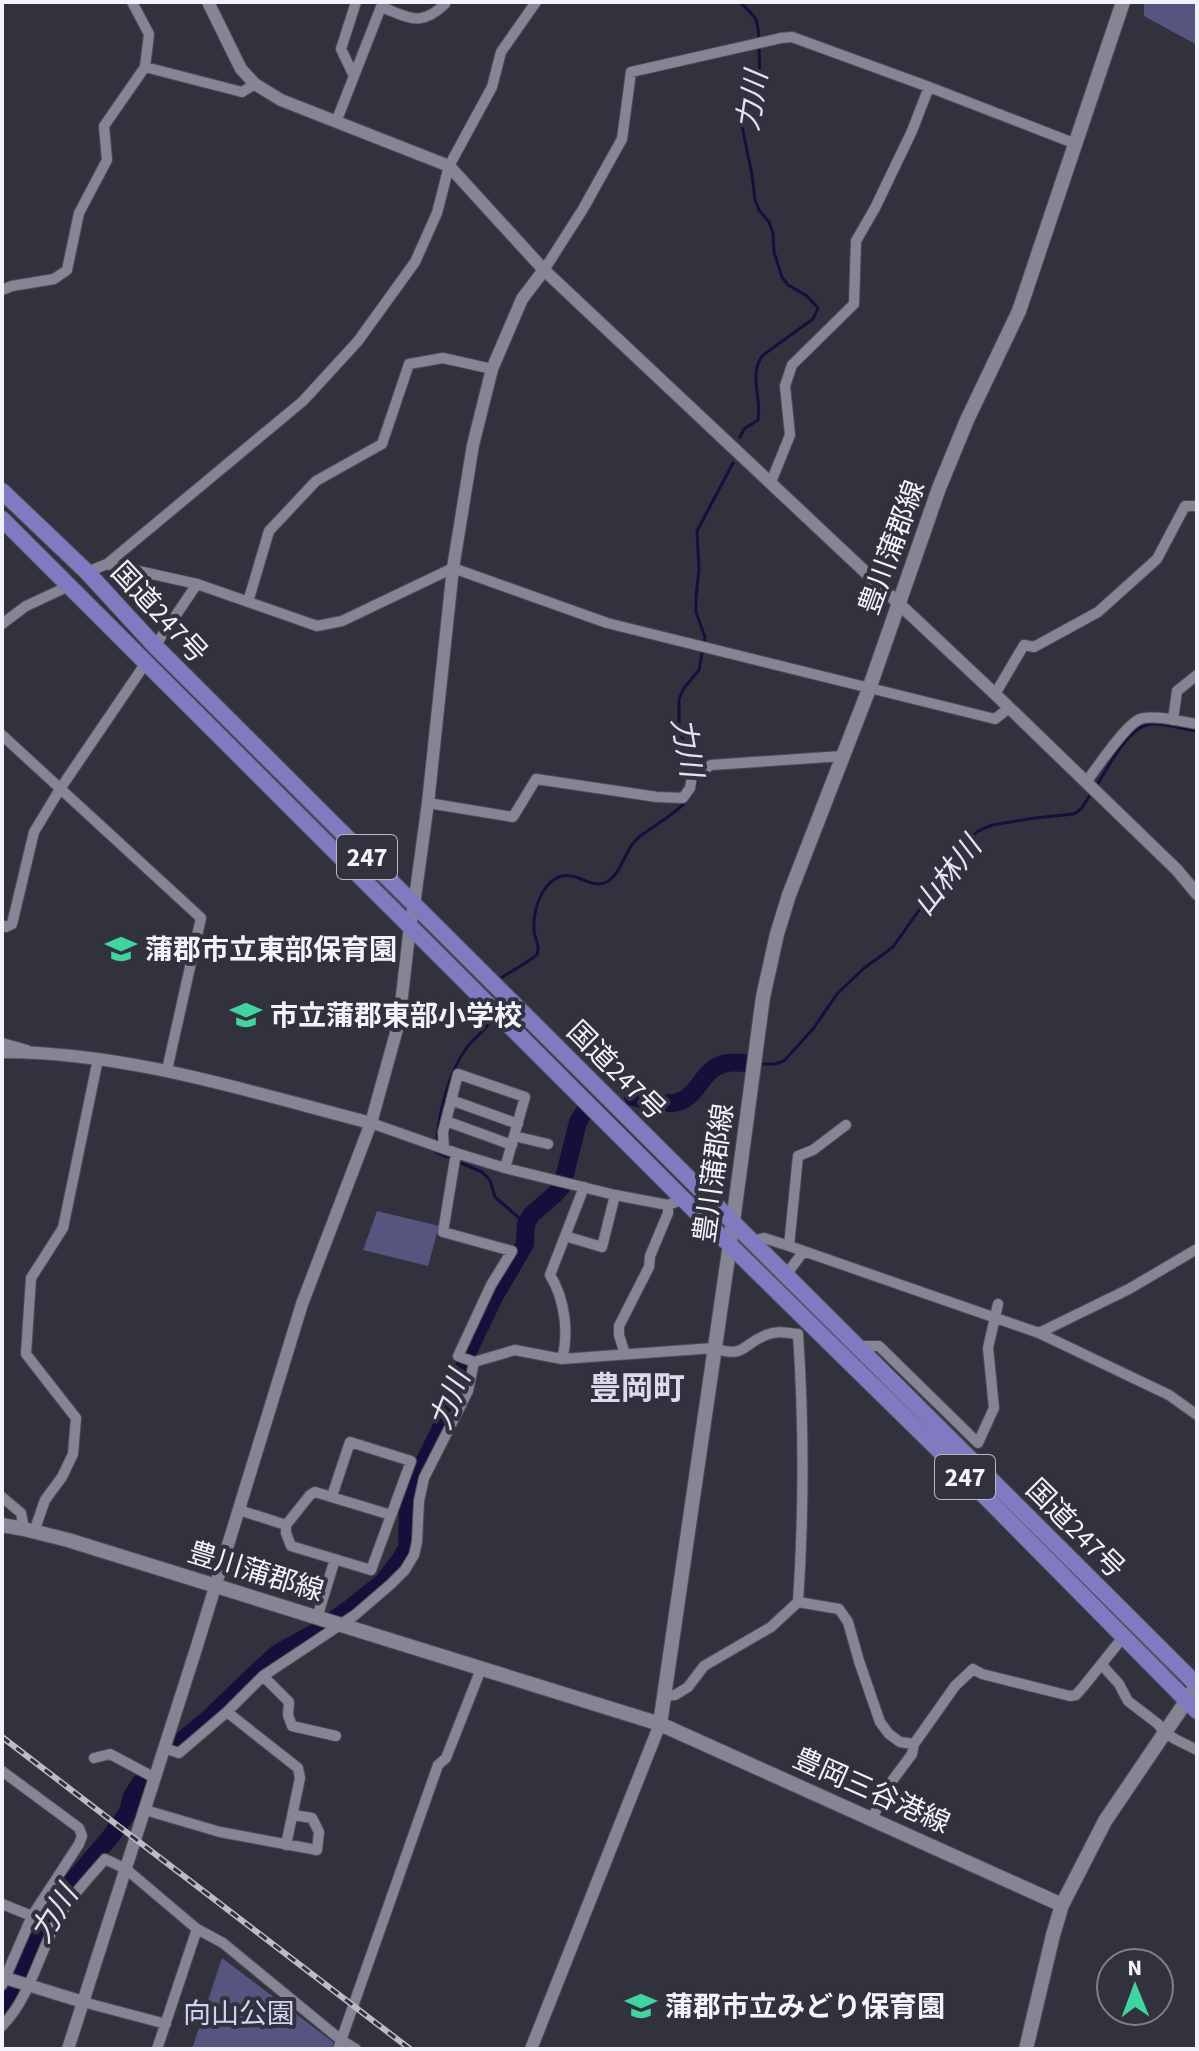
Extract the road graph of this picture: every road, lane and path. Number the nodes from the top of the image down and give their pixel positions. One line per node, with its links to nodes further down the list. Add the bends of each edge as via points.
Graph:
1 (132, 2): 7 (street, via 149,34)
2 (208, 2): 9 (street, via 241,69)
3 (356, 2): 8 (street, via 341,49)
4 (536, 2): 13 (street, via 501,52 492,87)
5 (1123, 2): 12 (main road, 豊川蒲郡線)
6 (445, 4): 8 (street, via 432,17 414,19 381,7)
7 (145, 67): 9 (street, via 242,92); 15 (street, via 104,126 107,160 79,213 67,270 54,279)
8 (354, 76): 11 (street)
9 (255, 84): 11 (street)
10 (929, 87): 12 (street); 14 (street, via 792,37 631,72 622,139); 17 (street, via 856,241 854,304 792,365 785,386 790,435)
11 (336, 122): 13 (street)
12 (1076, 144): 27 (main road, 豊川蒲郡線, via 1019,311 967,420)
13 (449, 166): 14 (street); 21 (street, via 437,213 415,262 358,341 303,401)
14 (544, 270): 16 (street, via 522,299); 17 (street)
15 (2, 290)
16 (492, 369): 22 (street, via 473,445); 26 (street, via 443,358 409,364 382,444 316,481 269,531)
17 (771, 482): 27 (street)
18 (2, 491): 23 (highway, 国道247号 / 247)
19 (1197, 506): 33 (street, via 1185,506 1157,559 1098,612 1034,647 1024,645)
20 (2, 519): 25 (highway, 国道247号 / 247)
21 (107, 564): 23 (street); 24 (street)
22 (453, 568): 26 (street, via 342,621 317,626); 32 (street, via 607,623); 41 (street)
23 (87, 572): 29 (highway, 国道247号 / 247)
24 (197, 584): 26 (street); 29 (street)
25 (69, 586): 28 (street); 30 (highway, 国道247号 / 247)
26 (248, 602)
27 (898, 604): 32 (main road, 豊川蒲郡線); 33 (street)
28 (2, 624)
29 (155, 646): 43 (highway, 国道247号 / 247)
30 (145, 664): 40 (street); 45 (highway, 国道247号 / 247)
31 (1197, 675): 35 (street, via 1177,691)
32 (869, 689): 34 (street, via 995,719); 38 (main road, 豊川蒲郡線)
33 (995, 694): 34 (street)
34 (1009, 708): 39 (street)
35 (1173, 720): 36 (street); 39 (street, via 1140,719 1129,727)
36 (1197, 724)
37 (2, 735): 40 (street)
38 (843, 756): 41 (street, via 711,765 698,774 683,798 536,779 513,817); 64 (main road, 豊川蒲郡線, via 777,934 763,997)
39 (1088, 783): 42 (street)
40 (60, 789): 44 (street, via 34,832 12,924); 50 (street, via 201,918)
41 (428, 803): 43 (street)
42 (1197, 894)
43 (414, 905): 45 (street); 64 (highway, 国道247号 / 247)
44 (2, 925)
45 (410, 926): 53 (street, via 399,1022); 63 (highway, 国道247号 / 247)
46 (2, 1043): 48 (street)
47 (2, 1052): 48 (street)
48 (34, 1052): 49 (street)
49 (98, 1059): 50 (street); 87 (street, via 63,1228 31,1278 26,1354 76,1418 73,1454)
50 (167, 1070): 53 (street)
51 (451, 1100): 52 (street); 54 (street); 54 (street, via 458,1074 525,1097)
52 (446, 1121): 56 (street); 58 (street)
53 (371, 1123): 58 (street); 83 (street, via 302,1304)
54 (518, 1124): 56 (street)
55 (846, 1125): 68 (street, via 798,1156)
56 (513, 1140): 57 (street); 60 (street)
57 (548, 1144)
58 (438, 1147): 59 (street)
59 (455, 1159): 60 (street); 79 (street, via 443,1232 512,1251 458,1356)
60 (505, 1168): 61 (street)
61 (584, 1187): 62 (street); 65 (street)
62 (615, 1195): 63 (street); 65 (street, via 602,1247)
63 (675, 1202): 67 (highway, 国道247号 / 247); 77 (street, via 619,1326)
64 (732, 1222): 66 (highway, 国道247号 / 247); 67 (main road, 豊川蒲郡線)
65 (565, 1236): 78 (street, via 550,1275 566,1322)
66 (752, 1241): 68 (street, via 764,1238); 71 (highway, 国道247号 / 247)
67 (730, 1244): 76 (main road, 豊川蒲郡線); 92 (highway, 国道247号 / 247)
68 (789, 1246): 70 (street)
69 (1197, 1249): 74 (street)
70 (803, 1252): 71 (street); 73 (street)
71 (786, 1275): 75 (highway, 国道247号 / 247)
72 (998, 1304): 73 (street)
73 (995, 1318): 74 (street); 75 (street, via 988,1348 994,1408 978,1443 879,1346)
74 (1039, 1333): 80 (street, via 1169,1395)
75 (856, 1346): 96 (highway, 国道247号 / 247)
76 (714, 1348): 77 (street); 90 (street, via 730,1354 765,1335 798,1334 803,1517); 97 (main road, 豊川蒲郡線)
77 (625, 1354): 78 (street)
78 (562, 1359): 79 (street, via 515,1350)
79 (469, 1360): 91 (street, via 468,1391 424,1478 414,1555 391,1584)
80 (1197, 1415)
81 (332, 1496): 84 (street); 84 (street, via 350,1442 411,1461); 86 (street, via 310,1495)
82 (2, 1497): 87 (street, via 21,1513)
83 (239, 1510): 86 (street); 89 (street)
84 (391, 1515): 88 (street, via 371,1570)
85 (2, 1525): 87 (main road, 豊川蒲郡線)
86 (286, 1525): 88 (street, via 291,1546)
87 (29, 1530): 89 (main road, 豊川蒲郡線)
88 (335, 1559): 91 (street)
89 (215, 1585): 91 (main road, 豊川蒲郡線); 104 (street)
90 (798, 1602): 97 (street, via 771,1627 704,1666 688,1687); 103 (street, via 839,1609 848,1622 880,1722 900,1742)
91 (330, 1621): 94 (main road, 豊川蒲郡線); 95 (street)
92 (1124, 1636): 93 (street); 98 (highway, 国道247号 / 247)
93 (1102, 1665): 101 (street, via 1128,1701); 103 (street, via 1070,1696 973,1669)
94 (481, 1669): 100 (main road, 豊川蒲郡線); 123 (street, via 446,1758 438,1765)
95 (263, 1676): 99 (street); 102 (street, via 289,1702 292,1726)
96 (1197, 1686): 98 (main road)
97 (665, 1696): 100 (main road, 豊川蒲郡線)
98 (1192, 1706): 101 (main road)
99 (227, 1712): 104 (street, via 179,1753); 110 (street, via 298,1768)
100 (660, 1724): 111 (main road, 豊岡三谷港線); 127 (street)
101 (1164, 1732): 105 (street); 115 (main road, via 1105,1821)
102 (336, 1736)
103 (914, 1744): 111 (street)
104 (164, 1748): 108 (street)
105 (1197, 1750)
106 (94, 1758): 108 (street, via 110,1754)
107 (2, 1771): 116 (street, via 81,1832 79,1844)
108 (155, 1778): 109 (street)
109 (145, 1810): 112 (street); 113 (street)
110 (293, 1815): 112 (street); 112 (street, via 312,1818 319,1832 317,1850)
111 (872, 1818): 115 (main road, 豊岡三谷港線)
112 (286, 1845)
113 (126, 1869): 117 (street); 119 (street, via 105,1859 57,1920); 120 (street)
114 (2, 1904): 116 (street)
115 (1062, 1905): 128 (main road)
116 (32, 1916): 118 (street)
117 (197, 1929): 121 (street); 123 (street, via 223,1943)
118 (3, 1980): 119 (street)
119 (26, 1986): 120 (street); 122 (street, via 19,2006)
120 (83, 2002): 121 (street); 124 (street)
121 (166, 2024): 125 (street)
122 (2, 2026)
123 (340, 2044): 126 (street)
124 (68, 2049)
125 (157, 2049)
126 (356, 2049)
127 (531, 2049)
128 (1026, 2049)

